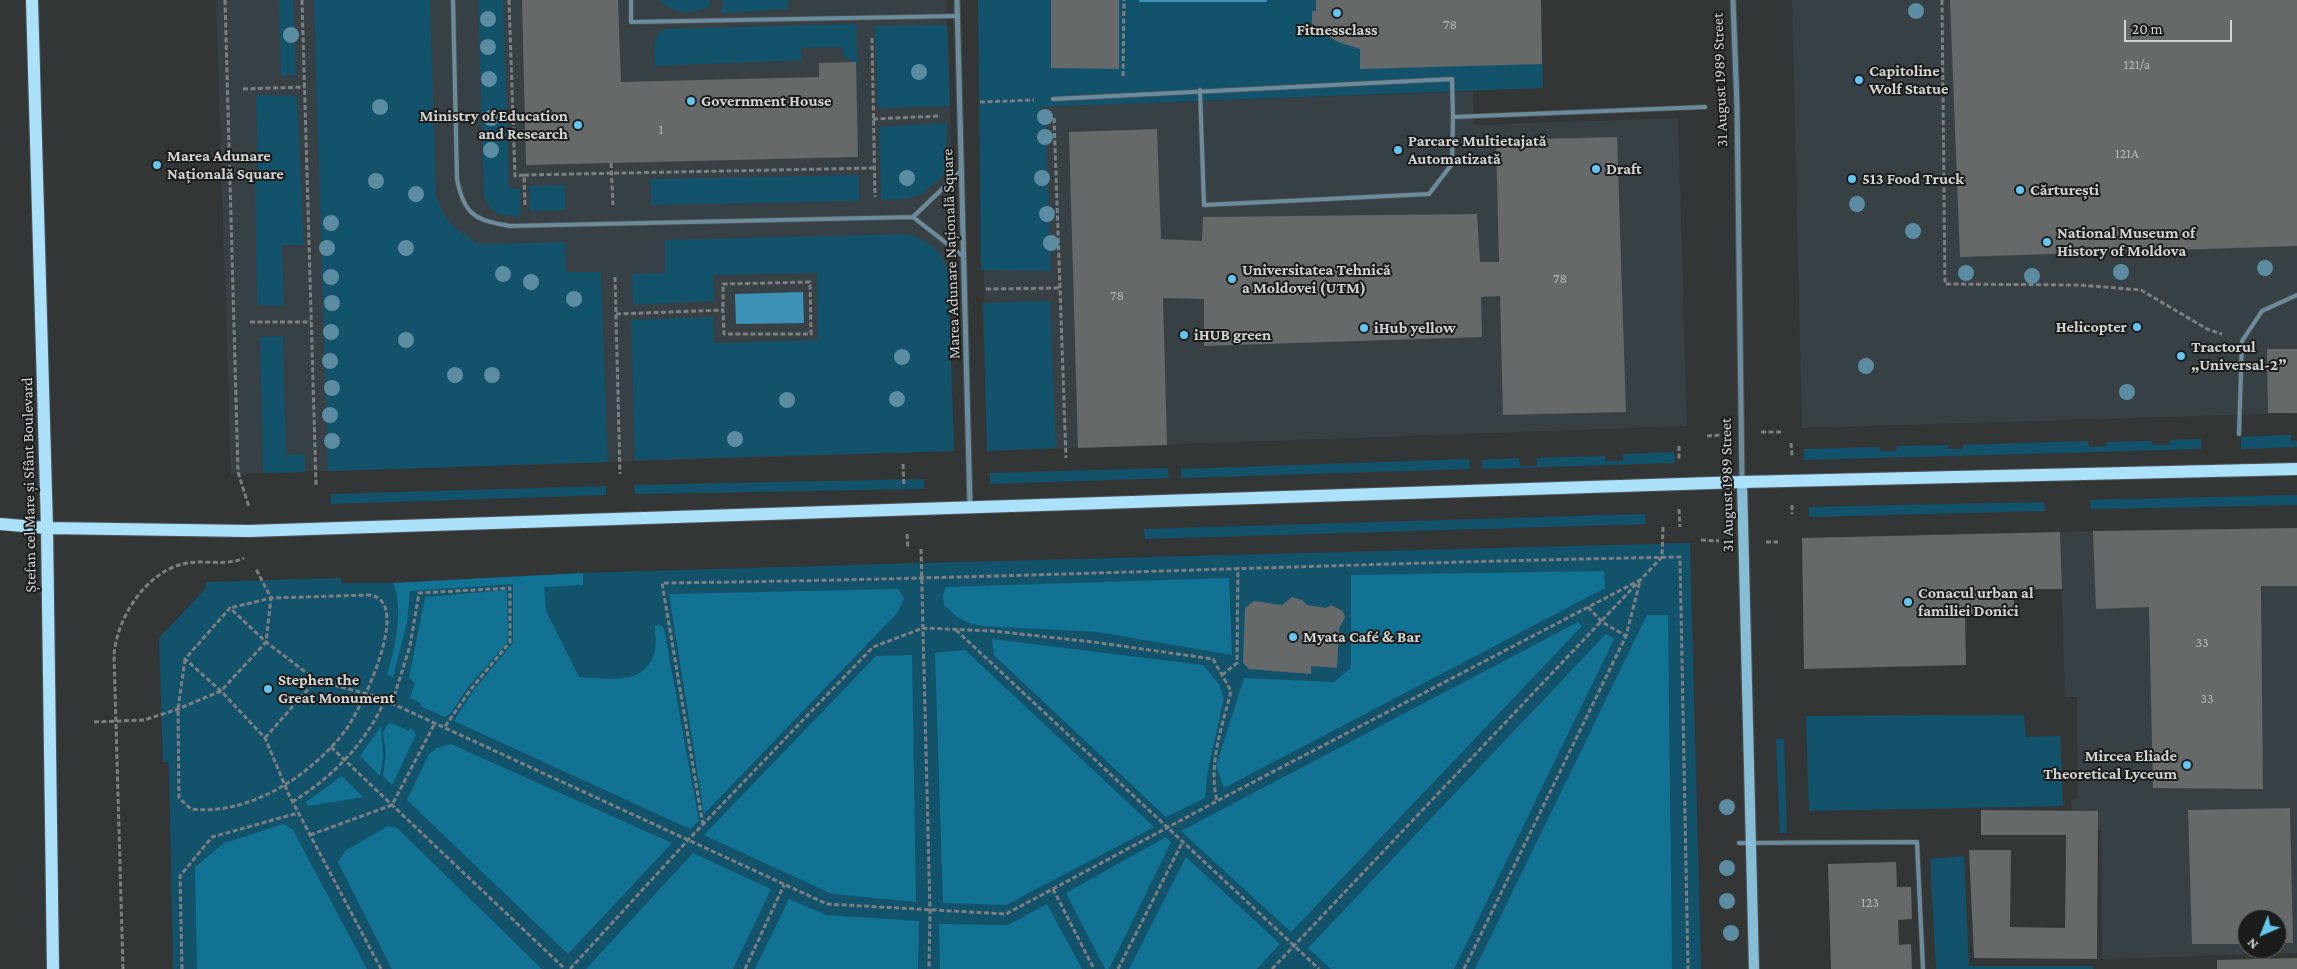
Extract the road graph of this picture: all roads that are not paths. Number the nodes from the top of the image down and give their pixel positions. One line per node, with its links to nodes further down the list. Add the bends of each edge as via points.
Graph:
1 (32, 0): 20 (main road, Ștefan cel Mare și Sfânt Boulevard)
2 (453, 0): 12 (lane, via 457,179 465,207 475,217 526,226)
3 (631, 0): 6 (lane, via 631,22)
4 (957, 0): 6 (street, Marea Adunare Națională Square)
5 (1733, 0): 17 (street, 31 August 1989 Street)
6 (957, 16): 11 (street, Marea Adunare Națională Square)
7 (1200, 90): 8 (lane); 10 (lane, via 1452,79); 10 (lane, via 1204,205 1429,194 1452,164)
8 (1054, 99)
9 (1705, 107): 10 (lane)
10 (1453, 117)
11 (961, 170): 12 (lane); 13 (street, Marea Adunare Națională Square)
12 (912, 217): 13 (lane)
13 (964, 257): 18 (street, Marea Adunare Națională Square)
14 (2297, 295): 15 (lane, via 2262,311 2242,341)
15 (2239, 434)
16 (2297, 468): 17 (main road)
17 (1742, 482): 18 (main road); 22 (street, 31 August 1989 Street)
18 (970, 507): 20 (main road, via 250,531)
19 (0, 524): 20 (main road)
20 (47, 528): 23 (main road, Ștefan cel Mare și Sfânt Boulevard)
21 (1739, 843): 22 (lane)
22 (1750, 843): 24 (street, 31 August 1989 Street); 25 (lane, via 1918,842)
23 (53, 969)
24 (1754, 969)
25 (1923, 969)

